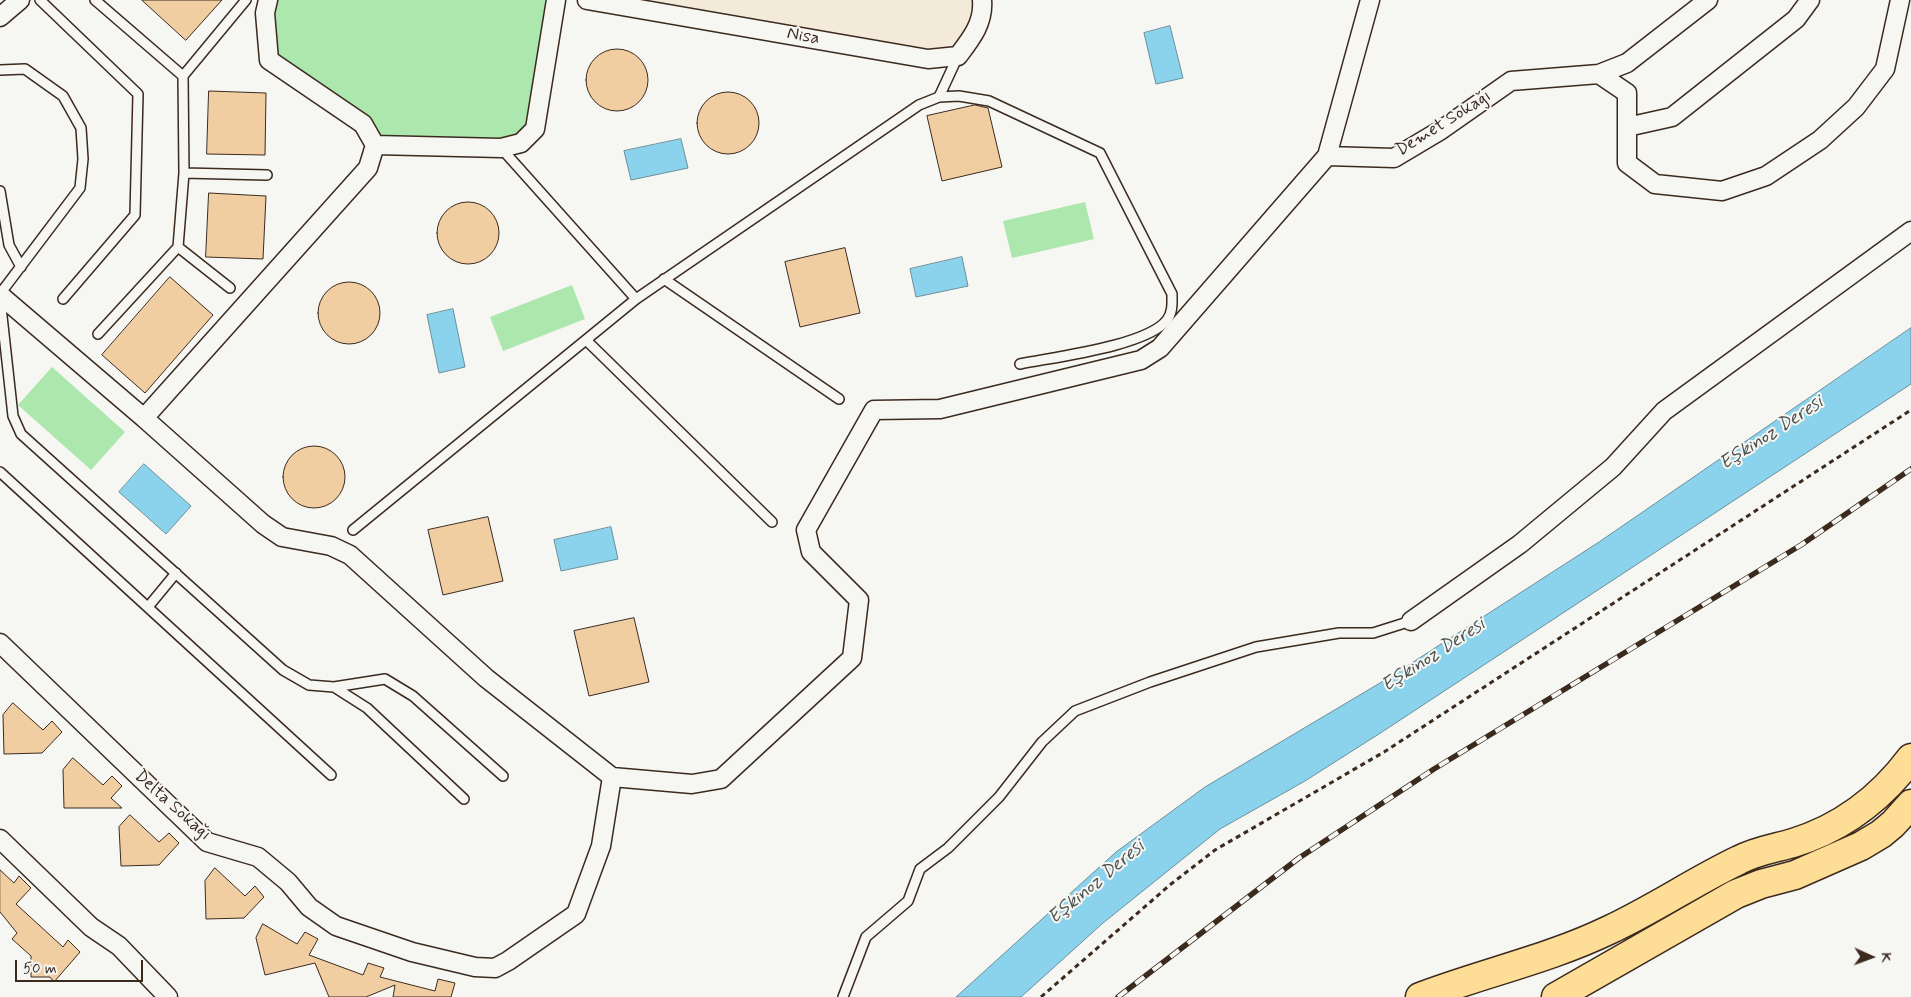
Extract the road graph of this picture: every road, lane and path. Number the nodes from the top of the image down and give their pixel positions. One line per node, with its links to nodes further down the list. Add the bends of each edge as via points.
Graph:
1 (20, 0): 13 (street)
2 (40, 0): 32 (lane, via 138,94 135,215)
3 (95, 0): 17 (lane)
4 (246, 0): 17 (lane)
5 (268, 0): 20 (street, via 265,13 269,60 363,124)
6 (556, 0): 21 (street, via 535,128 521,143)
7 (587, 0): 14 (street, Nisa, via 928,59)
8 (982, 0): 14 (street, via 983,9 975,34)
9 (1370, 0): 22 (street)
10 (1708, 0): 16 (street, Demet Sokağı, via 1627,62)
11 (1810, 0): 19 (street, via 1796,19 1672,117)
12 (1900, 0): 19 (street, via 1885,69 1856,108 1820,140 1766,176 1722,191 1654,184 1627,163)
13 (0, 17)
14 (958, 56): 18 (lane)
15 (0, 70): 28 (lane, via 25,69 63,96 81,128 83,159 80,188)
16 (1599, 74): 19 (street, via 1627,93); 22 (street, Demet Sokağı, via 1511,82 1394,158)
17 (183, 76): 23 (lane)
18 (939, 97): 29 (lane, via 919,105); 36 (lane, via 959,96 989,101 1100,153 1172,294 1172,310 1166,321 1127,343)
19 (1627, 127)
20 (375, 145): 21 (street); 39 (street, via 368,168)
21 (501, 148): 33 (lane)
22 (1327, 156): 51 (street, via 1160,348 1141,360 940,409 874,410 806,530 811,552 859,600 852,658 721,779 692,784)
23 (184, 173): 24 (lane); 27 (lane)
24 (267, 175)
25 (0, 191): 28 (lane, via 9,245)
26 (1911, 231): 45 (street, via 1664,411 1599,479 1520,544)
27 (178, 247): 30 (lane); 34 (lane)
28 (21, 267): 31 (lane)
29 (664, 279): 33 (lane); 37 (lane)
30 (230, 288)
31 (0, 296): 39 (street); 43 (lane, via 13,416 21,434)
32 (62, 299)
33 (636, 299): 35 (lane)
34 (98, 334)
35 (586, 340): 41 (lane); 42 (lane)
36 (1020, 364)
37 (839, 399)
38 (1911, 410): 57 (path, via 1384,752 1215,850)
39 (144, 418): 51 (street, via 263,524 282,537 331,546 350,556 486,678)
40 (0, 472): 44 (lane)
41 (772, 522)
42 (353, 530)
43 (176, 573): 44 (lane); 47 (lane, via 283,670 310,685)
44 (148, 607): 49 (lane)
45 (1412, 621): 56 (lane, via 1373,633 1339,632 1256,647 1075,711 1042,742 998,798 948,848 920,869 908,901 866,937)
46 (0, 643): 51 (street, Delta Sokağı, via 207,842 258,857 288,882 309,907 336,926 412,952 475,967 495,968 576,914 601,846)
47 (334, 687): 50 (lane, via 386,679 394,683); 52 (lane, via 366,708)
48 (1911, 758): 58 (main road, via 1871,801 1820,833 1742,858 1609,930 1548,955)
49 (331, 775)
50 (503, 776)
51 (612, 777)
52 (464, 799)
53 (1911, 804): 59 (main road, via 1887,829 1862,846 1796,875 1736,894)
54 (0, 839): 55 (street, via 91,927 119,946)
55 (168, 997)
56 (843, 997)
57 (1041, 997)
58 (1420, 997)
59 (1556, 997)

